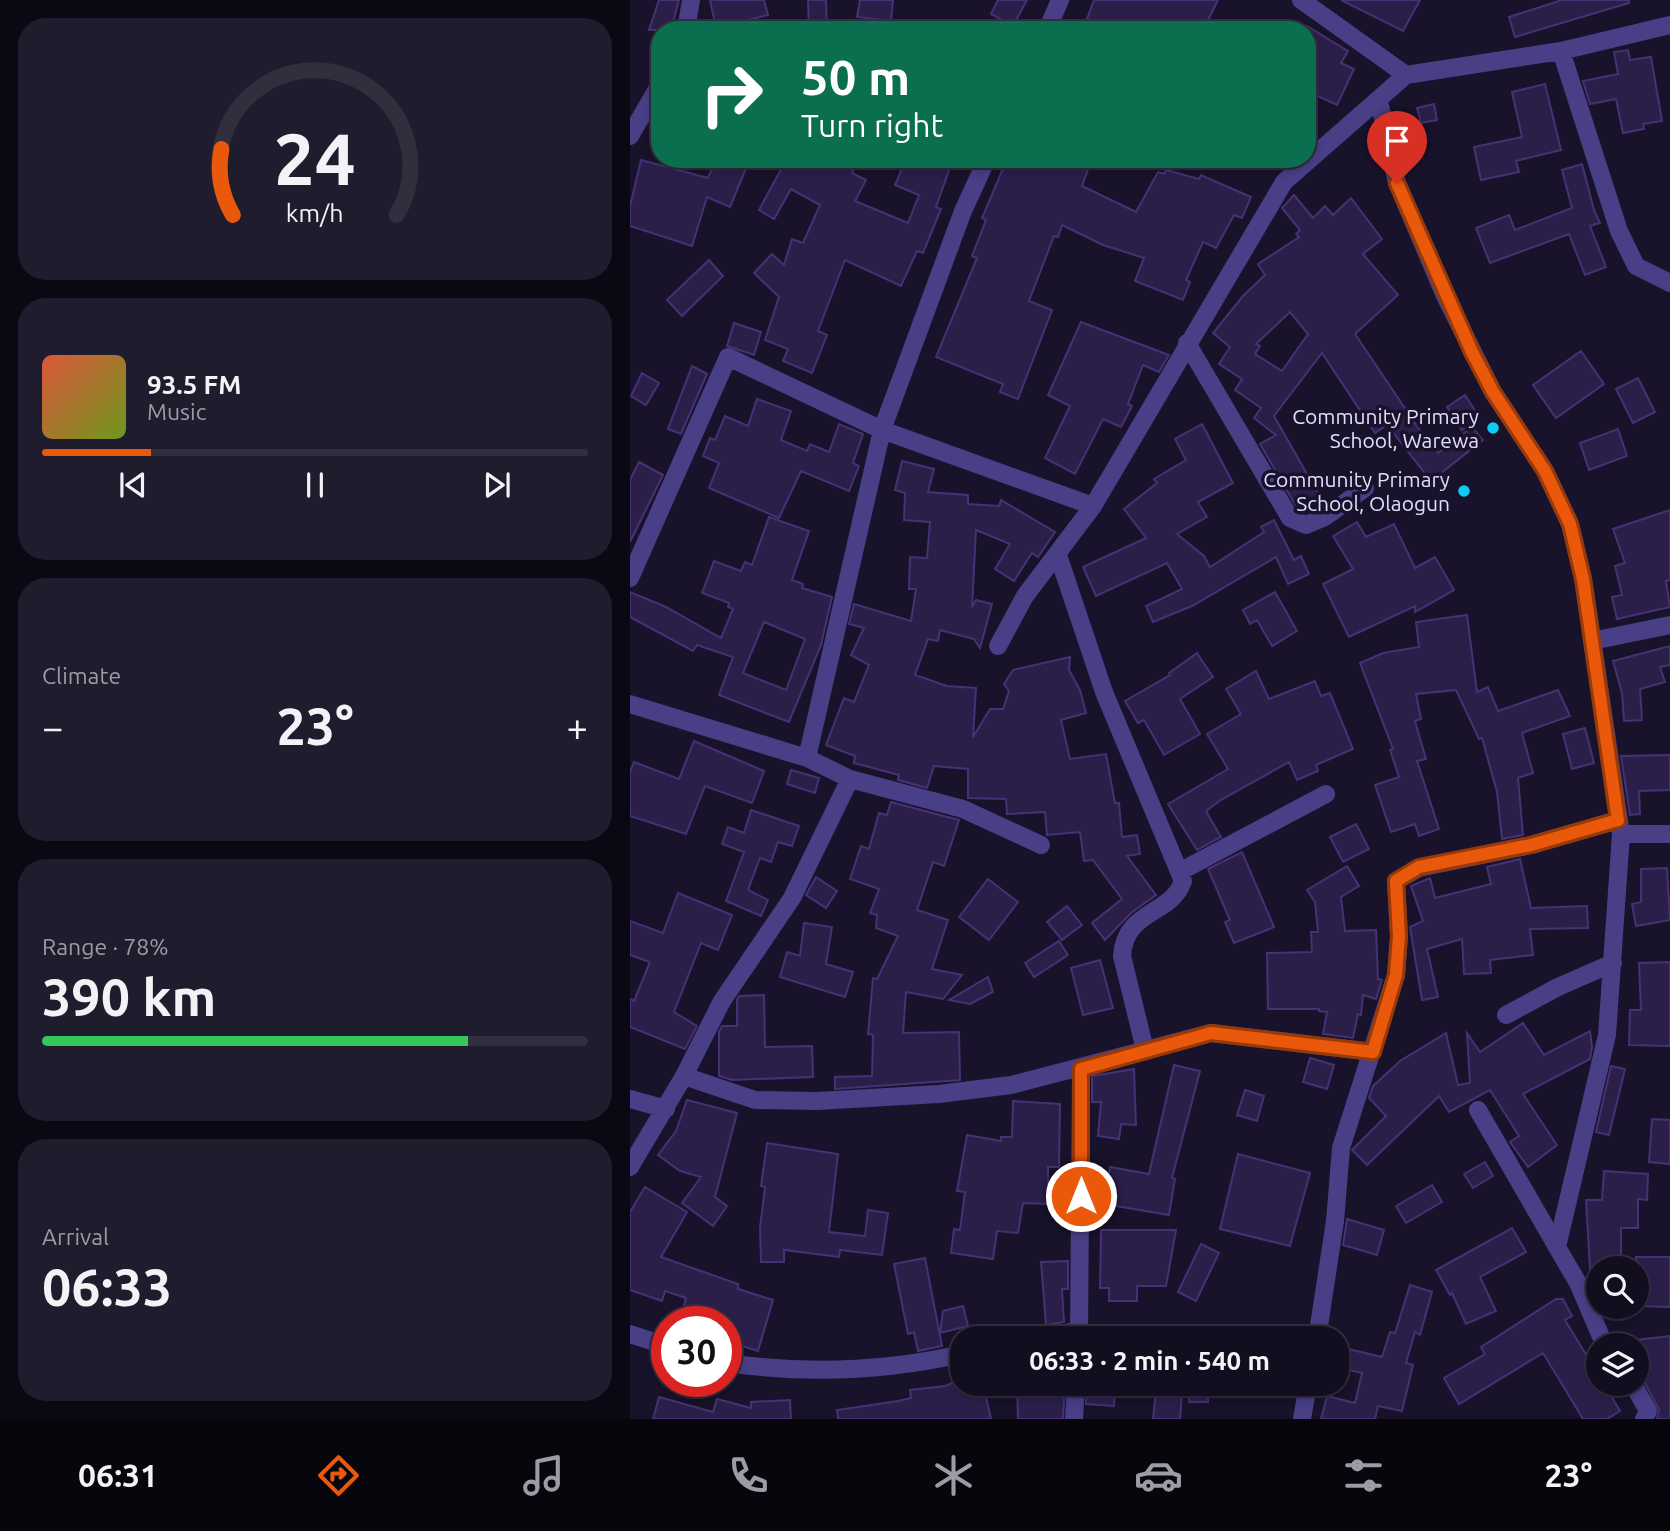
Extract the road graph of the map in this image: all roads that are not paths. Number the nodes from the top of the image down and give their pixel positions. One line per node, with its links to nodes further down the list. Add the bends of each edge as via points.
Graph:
1 (691, 0): 4 (street)
2 (1060, 0): 5 (street)
3 (1301, 0): 8 (street)
4 (688, 21)
5 (1051, 21)
6 (1670, 25): 7 (street)
7 (1561, 51): 8 (street); 15 (street, via 1619,232 1636,266)
8 (1406, 75): 10 (street)
9 (651, 99): 11 (street)
10 (1379, 101): 12 (street); 23 (street, via 1397,183 1445,296 1493,392 1545,471 1570,524)
11 (630, 136)
12 (1316, 155)
13 (983, 168): 17 (street)
14 (1300, 168): 16 (street, via 1284,182)
15 (1670, 283)
16 (1187, 343): 18 (street, via 1290,518 1306,525); 19 (street)
17 (882, 430): 19 (street); 21 (street, via 728,357); 26 (street)
18 (1364, 488)
19 (1093, 506): 20 (street)
20 (1058, 555): 24 (street, via 1025,596); 32 (street, via 1104,692)
21 (630, 578)
22 (1670, 625): 23 (street)
23 (1592, 640): 29 (street)
24 (998, 646)
25 (630, 705): 26 (street)
26 (807, 758): 27 (street)
27 (850, 779): 31 (street, via 963,809); 38 (street, via 792,898 722,1001)
28 (1326, 794): 32 (street)
29 (1620, 827): 30 (street); 33 (street); 36 (street, via 1419,867 1396,881 1396,975)
30 (1670, 834)
31 (1041, 845)
32 (1181, 871): 35 (street, via 1179,893 1130,927 1123,940 1122,956)
33 (1613, 963): 34 (street); 43 (street, via 1607,1035)
34 (1506, 1015)
35 (1145, 1049): 36 (street, via 1211,1033); 37 (street)
36 (1373, 1052): 45 (street, via 1341,1148)
37 (1081, 1069): 38 (street, via 1011,1085 939,1094 817,1101 755,1100); 44 (street)
38 (684, 1076): 40 (street)
39 (630, 1099): 40 (street)
40 (666, 1109): 42 (street)
41 (1478, 1110): 43 (street)
42 (630, 1167)
43 (1557, 1247): 46 (street)
44 (1080, 1326)
45 (1319, 1326)
46 (1599, 1333)
47 (630, 1334): 48 (street)
48 (651, 1341)
49 (950, 1356): 50 (street, via 853,1368)
50 (742, 1365)
51 (1075, 1396): 54 (street)
52 (1306, 1396): 55 (street)
53 (1640, 1396): 56 (street, via 1648,1411)
54 (1074, 1419)
55 (1302, 1419)
56 (1644, 1419)

